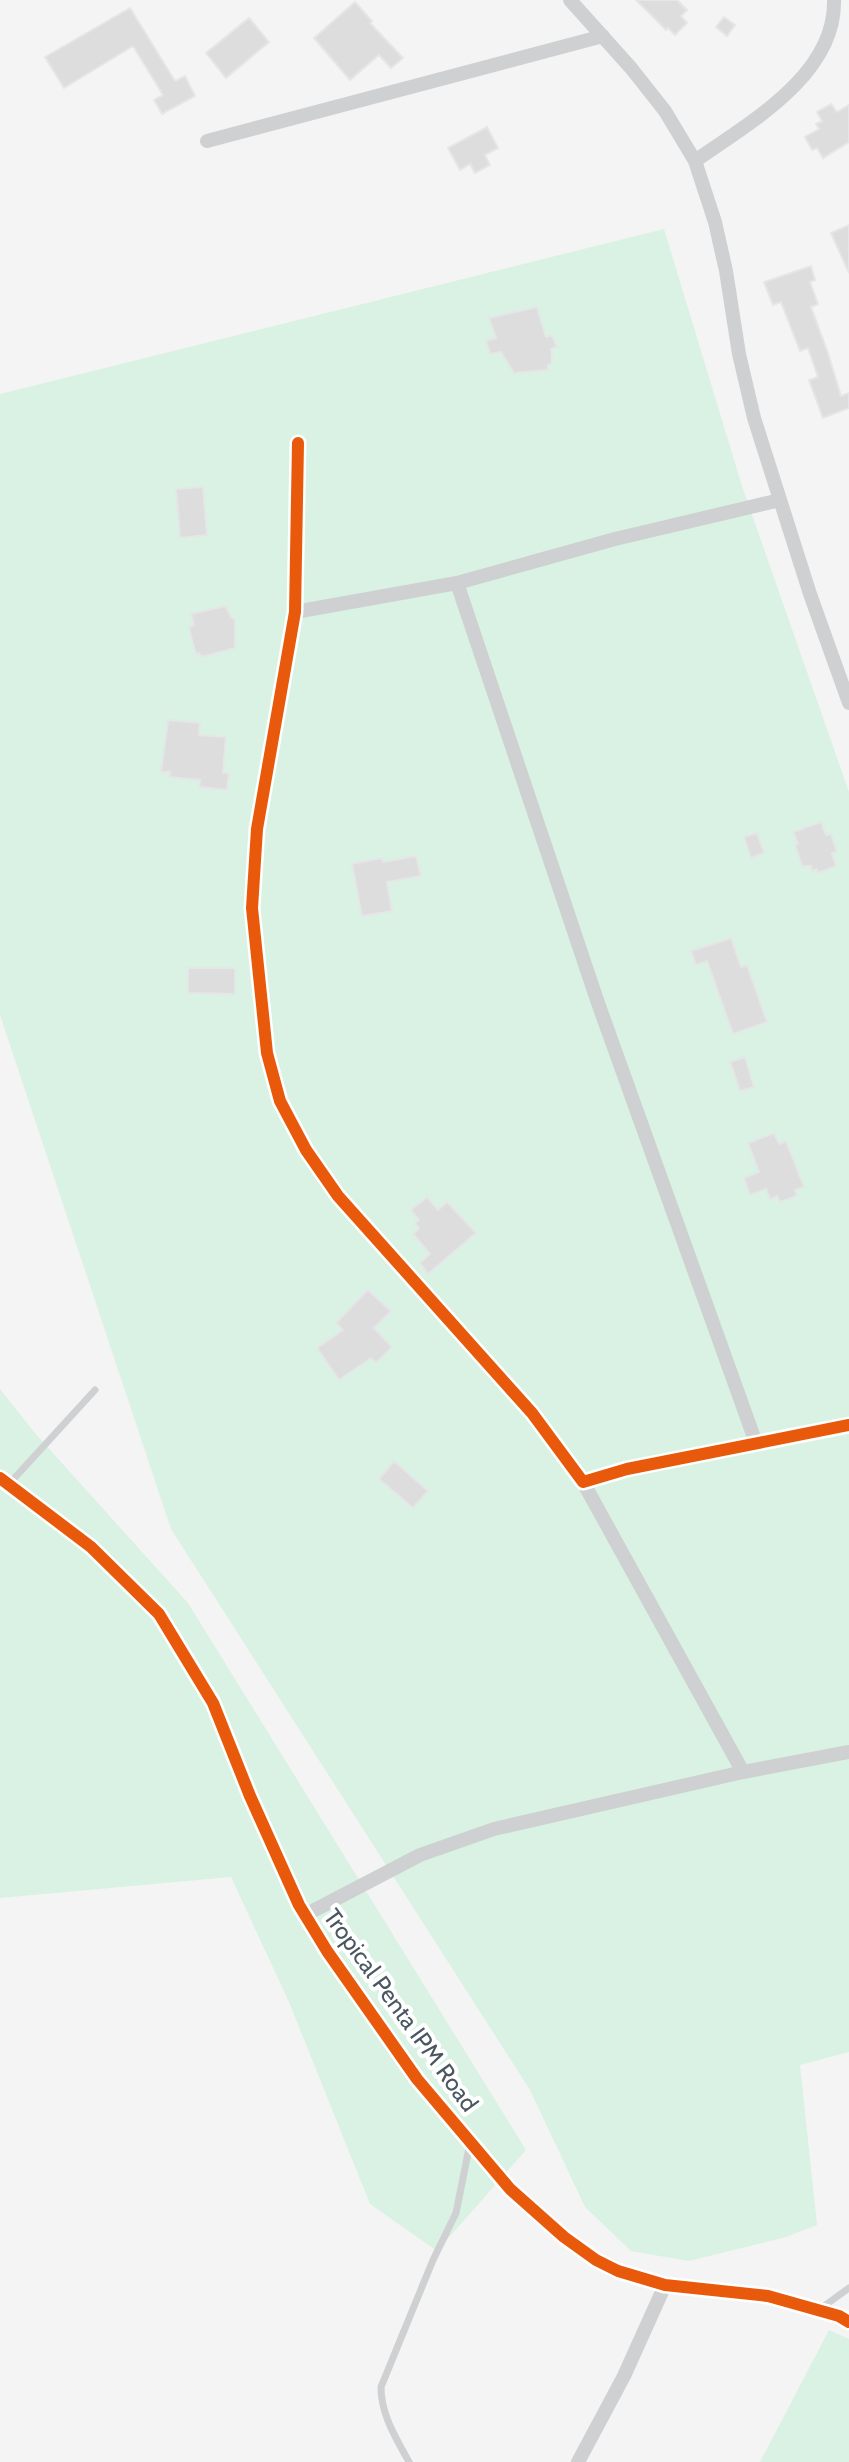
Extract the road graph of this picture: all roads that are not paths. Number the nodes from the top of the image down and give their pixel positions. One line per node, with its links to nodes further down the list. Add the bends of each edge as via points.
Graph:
1 (570, 0): 3 (street)
2 (834, 0): 5 (street, via 830,29 805,75 767,110)
3 (603, 36): 4 (street); 5 (street, via 665,111)
4 (207, 141)
5 (695, 161): 7 (street, via 718,234 754,418)
6 (298, 443): 9 (street)
7 (780, 500): 8 (street); 10 (street)
8 (457, 583): 9 (street); 13 (street, via 598,1003)
9 (295, 612): 15 (street, via 257,829 252,908 267,1053 280,1101 338,1196 532,1413)
10 (849, 703)
11 (95, 1390): 14 (lane)
12 (849, 1425): 13 (street)
13 (756, 1443): 15 (street)
14 (5, 1481): 18 (street, Tropical Penta IPM Road, via 91,1547 159,1614 213,1703)
15 (583, 1482): 17 (street)
16 (849, 1752): 17 (street)
17 (743, 1772): 18 (street, via 494,1829 420,1855)
18 (305, 1915): 19 (street, Tropical Penta IPM Road, via 417,2079)
19 (470, 2141): 20 (street, Tropical Penta IPM Road, via 510,2189 564,2237 618,2271); 24 (lane, via 456,2213 381,2387 389,2425)
20 (665, 2285): 22 (street, Tropical Penta IPM Road, via 768,2296); 25 (street)
21 (849, 2288): 22 (lane)
22 (818, 2310): 23 (street, Tropical Penta IPM Road)
23 (849, 2322)
24 (409, 2462)
25 (578, 2462)

